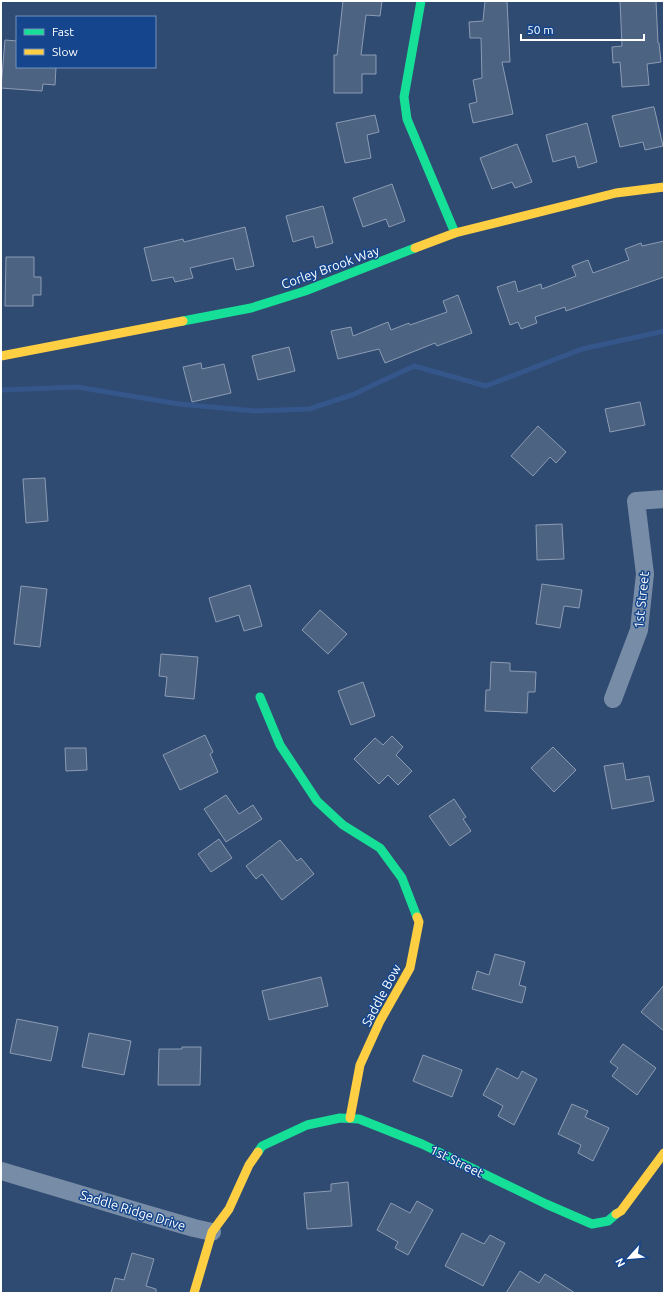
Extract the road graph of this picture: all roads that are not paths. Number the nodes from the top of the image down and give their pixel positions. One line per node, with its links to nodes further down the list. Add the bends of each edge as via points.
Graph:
1 (421, 1): 3 (street, via 404,97 407,119)
2 (664, 186): 3 (street, Corley Brook Way, via 616,193)
3 (455, 233): 4 (street, Corley Brook Way, via 305,291 250,308)
4 (1, 356)
5 (664, 499): 7 (street, 1st Street, via 636,501 646,574 639,630)
6 (260, 697): 8 (street, Saddle Bow, via 280,745 317,801 343,825 380,848 402,878 419,922 410,968 380,1021 360,1065)
7 (613, 699)
8 (350, 1118): 9 (street, 1st Street, via 359,1119 422,1144 592,1224 608,1222 621,1211); 11 (street, 1st Street, via 307,1125 262,1146 249,1165 229,1209)
9 (664, 1153)
10 (1, 1171): 11 (street, Saddle Ridge Drive)
11 (212, 1232): 12 (street)
12 (194, 1293)

